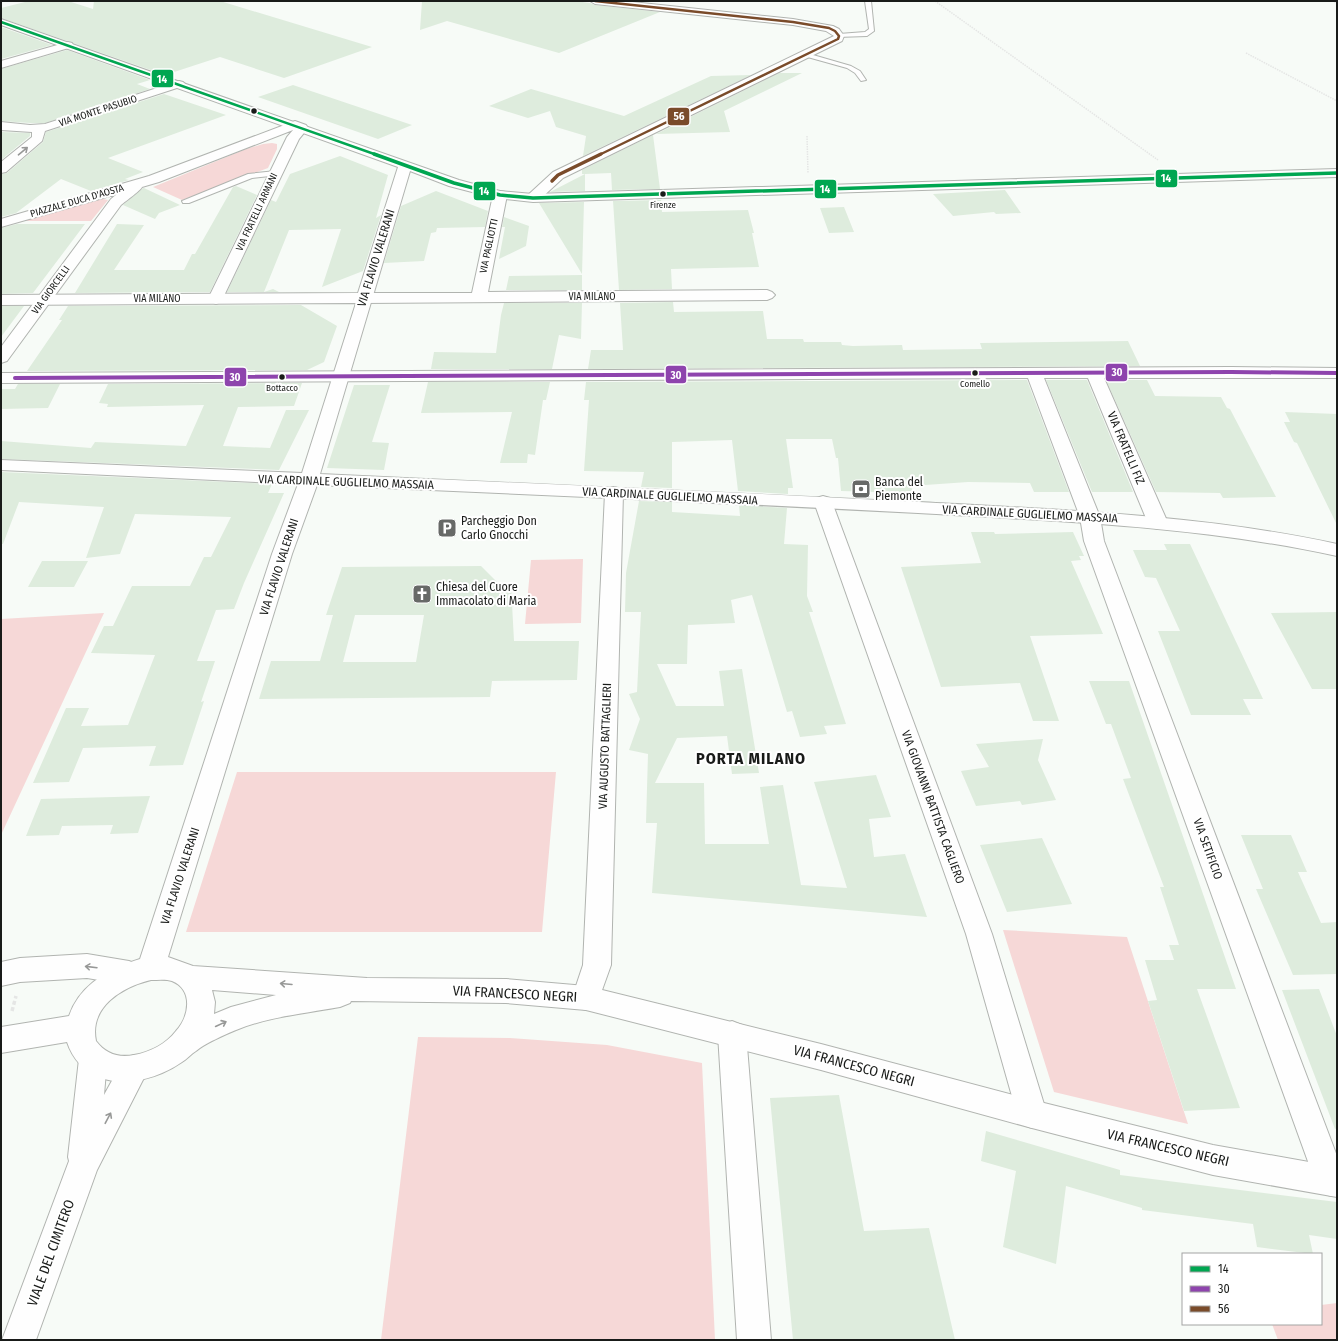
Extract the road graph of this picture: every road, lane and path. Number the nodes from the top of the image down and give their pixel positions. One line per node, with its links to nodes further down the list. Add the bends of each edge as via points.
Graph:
1 (595, 1): 7 (street, via 794,22 828,28)
2 (868, 1): 7 (lane, via 872,30 867,34)
3 (935, 1): 23 (path)
4 (1332, 1): 5 (path)
5 (1337, 3)
6 (1, 22): 8 (street)
7 (839, 36): 10 (street, via 838,39)
8 (68, 45): 11 (street); 13 (street)
9 (1246, 53): 14 (path)
10 (806, 55): 12 (lane, via 849,67 858,72); 27 (street, via 558,176)
11 (1, 65)
12 (863, 80)
13 (179, 84): 16 (street); 17 (street, VIA MONTE PASUBIO)
14 (1337, 101)
15 (1, 126): 17 (street)
16 (299, 127): 19 (street); 21 (street, VIA FRATELLI ARMANI); 24 (street, PIAZZALE DUCA D'AOSTA)
17 (40, 129): 20 (street, one-way to 17, via 38,138)
18 (806, 136): 25 (path)
19 (405, 166): 26 (street, via 475,190); 32 (street, VIA FLAVIO VALERANI)
20 (1, 169)
21 (276, 173): 28 (lane, via 251,176); 34 (street, VIA FRATELLI ARMANI)
22 (1337, 173): 23 (street)
23 (1180, 178): 25 (street)
24 (154, 179): 29 (street, PIAZZALE DUCA D'AOSTA, via 128,191); 30 (street, PIAZZALE DUCA D'AOSTA)
25 (809, 189): 27 (street)
26 (500, 195): 27 (street); 33 (street, VIA PAGLIOTTI)
27 (533, 198)
28 (186, 201)
29 (101, 222): 36 (street, VIA GIORCELLI)
30 (1, 223)
31 (767, 295): 33 (street, VIA MILANO)
32 (363, 298): 33 (street, VIA MILANO); 34 (street, VIA MILANO); 41 (street, VIA FLAVIO VALERANI)
33 (478, 298)
34 (216, 299): 36 (street, VIA MILANO)
35 (1, 300): 36 (street, VIA MILANO)
36 (44, 300): 37 (street, VIA GIORCELLI)
37 (1, 358)
38 (1034, 373): 39 (street); 41 (street); 47 (street, VIA SETIFICIO)
39 (1094, 373): 40 (street); 48 (street, VIA FRATELLI FIZ)
40 (1337, 373)
41 (339, 376): 42 (street); 44 (street, VIA FLAVIO VALERANI)
42 (1, 378)
43 (1, 465): 44 (street, VIA CARDINALE GUGLIELMO MASSAIA)
44 (308, 480): 45 (street, VIA CARDINALE GUGLIELMO MASSAIA); 50 (street, VIA FLAVIO VALERANI)
45 (614, 493): 46 (street, VIA CARDINALE GUGLIELMO MASSAIA); 54 (street, VIA AUGUSTO BATTAGLIERI, via 597,965)
46 (823, 502): 47 (street, VIA CARDINALE GUGLIELMO MASSAIA); 61 (street, VIA GIOVANNI BATTISTA CAGLIERO, via 979,934)
47 (1090, 517): 48 (street, VIA CARDINALE GUGLIELMO MASSAIA); 63 (street, VIA SETIFICIO, via 1094,541)
48 (1158, 523): 49 (street, VIA CARDINALE GUGLIELMO MASSAIA, via 1217,529)
49 (1337, 550)
50 (140, 970): 51 (street, one-way to 51, via 87,966); 52 (street, via 165,968); 55 (street, via 106,986 85,1012)
51 (10, 972): 57 (path, via 16,994)
52 (189, 977): 53 (street, VIA FRANCESCO NEGRI, one-way to 52); 58 (street, via 197,986 202,998 196,1027)
53 (367, 990): 54 (street, VIA FRANCESCO NEGRI, via 506,991); 58 (street, VIA FRANCESCO NEGRI, one-way to 53, via 232,1019 272,1008)
54 (586, 998): 56 (street, VIA FRANCESCO NEGRI)
55 (81, 1027): 57 (street); 59 (street, via 81,1039 85,1050)
56 (732, 1034): 61 (street, VIA FRANCESCO NEGRI); 65 (street)
57 (3, 1040)
58 (186, 1041): 60 (street, via 156,1062)
59 (93, 1059): 60 (street, via 104,1066 118,1069); 62 (street, VIALE DEL CIMITERO)
60 (134, 1068): 62 (street, VIALE DEL CIMITERO, one-way to 60)
61 (1032, 1114): 63 (street, VIA FRANCESCO NEGRI, via 1213,1160)
62 (83, 1165): 64 (street, VIALE DEL CIMITERO)
63 (1334, 1181)
64 (19, 1340)
65 (754, 1340)

